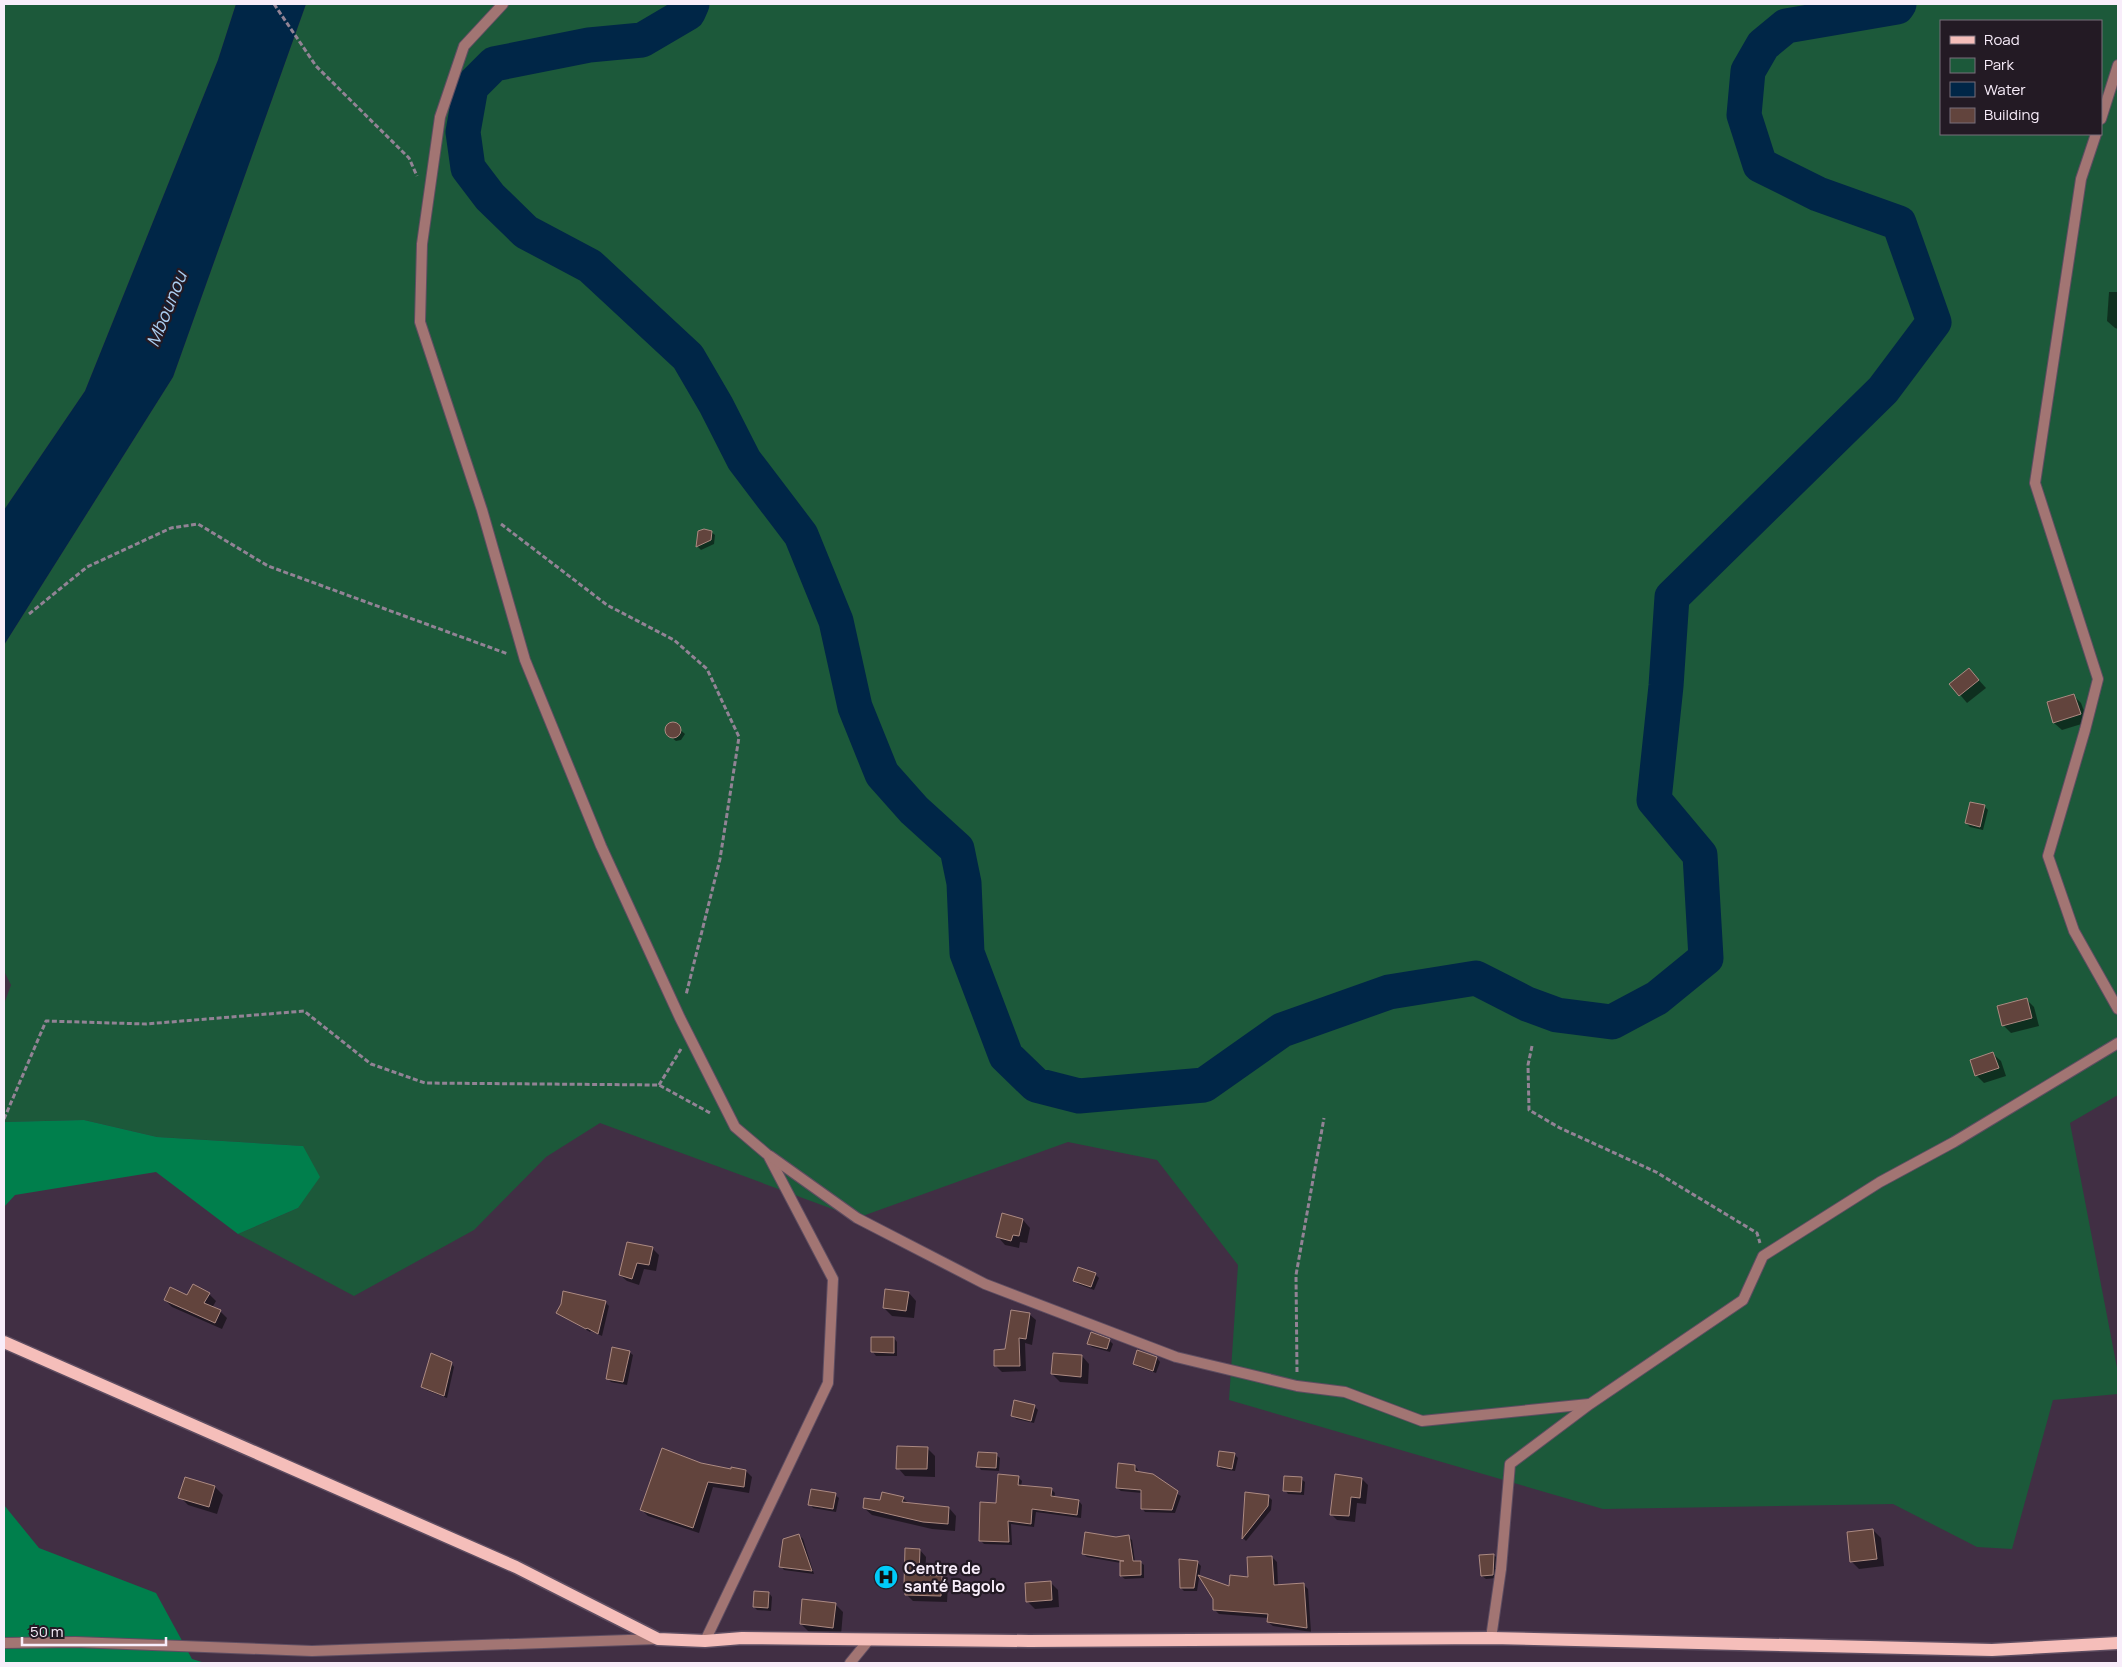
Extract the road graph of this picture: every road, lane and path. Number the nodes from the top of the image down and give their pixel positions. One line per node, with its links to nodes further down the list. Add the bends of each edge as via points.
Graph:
1 (274, 4): 6 (path, via 316,66 409,158)
2 (503, 4): 6 (street, via 464,46 440,117)
3 (2118, 65): 4 (street)
4 (2102, 117)
5 (2096, 135): 10 (street, via 2082,180 2035,484 2098,680 2048,856 2074,932)
6 (428, 204): 7 (street, via 422,244 420,322)
7 (482, 510): 9 (street); 11 (path, via 607,605 674,640 707,670 739,737 720,859)
8 (29, 614): 9 (path, via 87,567 171,528 198,524 268,566)
9 (526, 660): 11 (street, via 601,846)
10 (2118, 1009)
11 (680, 1018): 18 (street)
12 (2118, 1043): 20 (street, via 1954,1142 1880,1182)
13 (1532, 1046): 20 (path, via 1528,1065 1529,1110 1560,1128 1656,1172 1757,1233)
14 (682, 1047): 15 (path)
15 (659, 1085): 17 (path, via 425,1082 372,1064 304,1011 146,1024 46,1021); 18 (path)
16 (1324, 1118): 22 (path, via 1296,1275)
17 (4, 1119)
18 (735, 1127): 19 (street)
19 (768, 1155): 22 (street, via 857,1218 985,1284 1176,1357); 26 (street, via 833,1279 828,1383)
20 (1763, 1256): 23 (street, via 1743,1300)
21 (4, 1342): 25 (main road, via 516,1567)
22 (1297, 1386): 23 (street, via 1345,1392 1422,1421)
23 (1590, 1404): 24 (street, via 1510,1464 1502,1570)
24 (1491, 1638): 27 (main road); 29 (main road, via 1992,1650)
25 (658, 1639): 26 (main road); 28 (street, via 312,1651 75,1642)
26 (705, 1641): 27 (main road, via 742,1638)
27 (868, 1641): 30 (street)
28 (4, 1643)
29 (2118, 1643)
30 (850, 1663)

